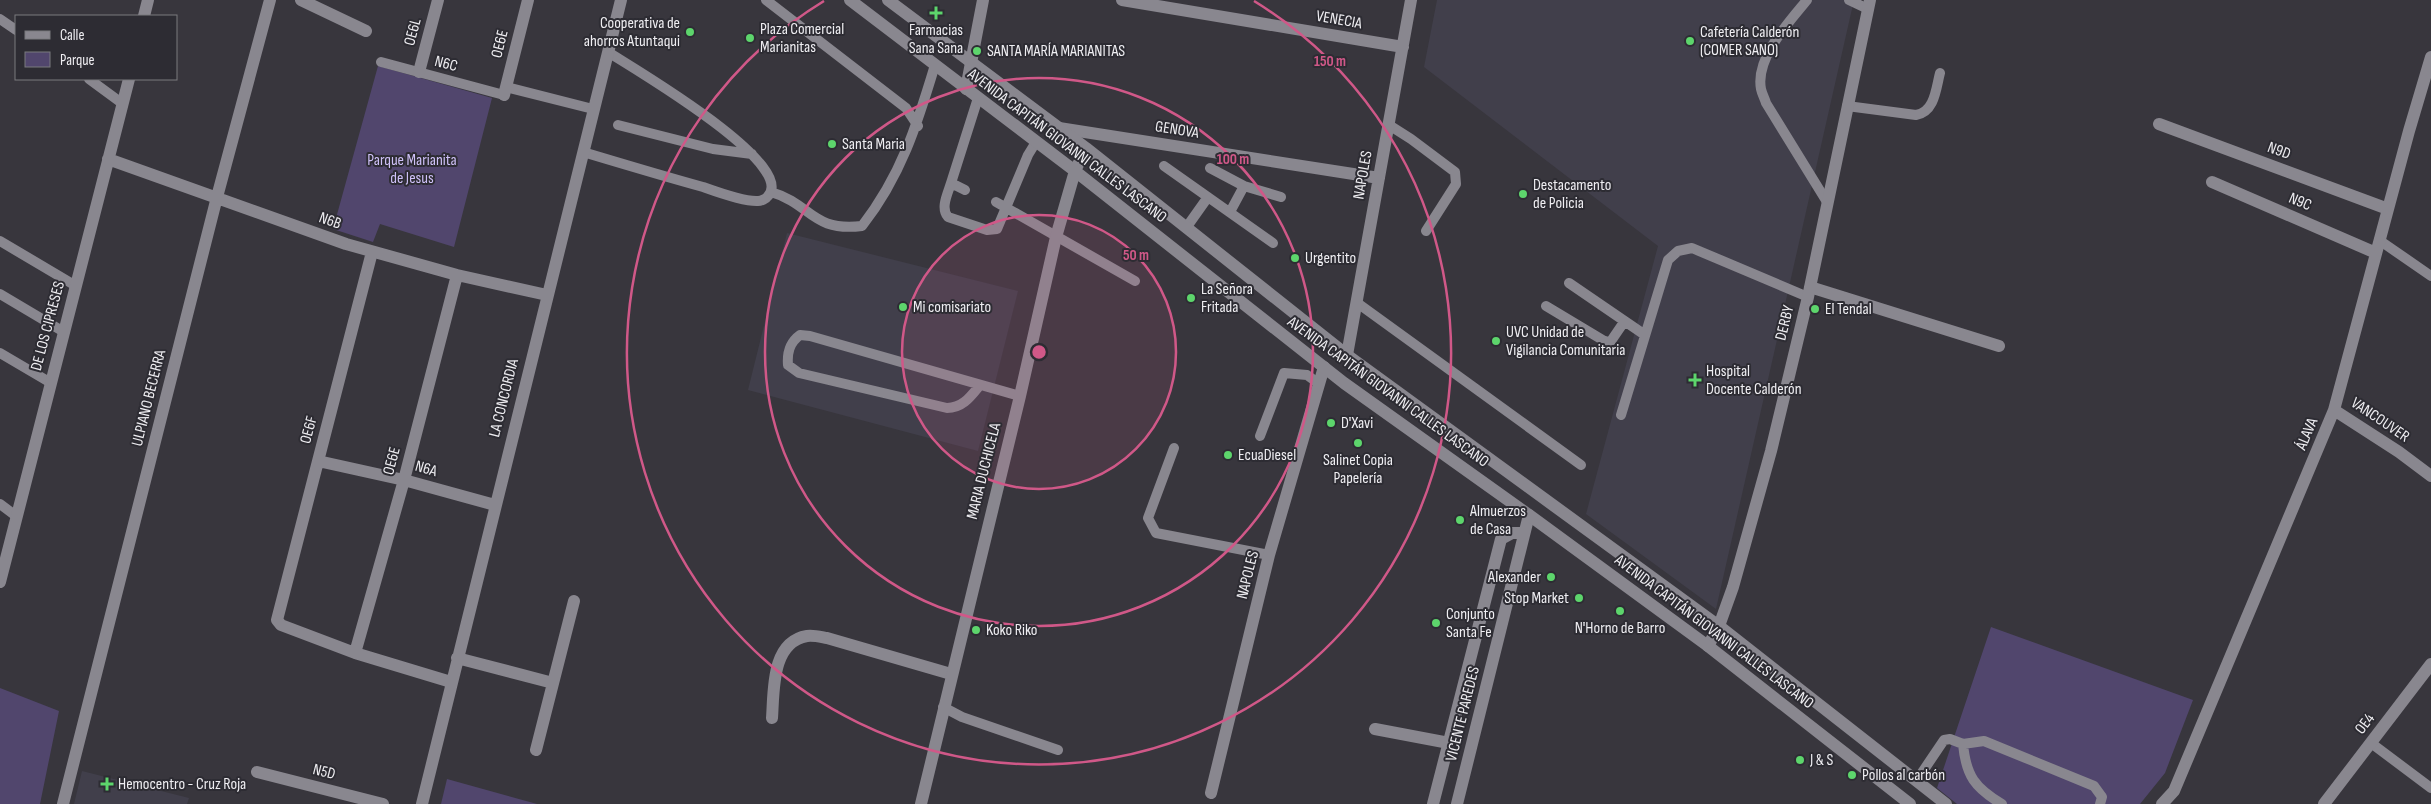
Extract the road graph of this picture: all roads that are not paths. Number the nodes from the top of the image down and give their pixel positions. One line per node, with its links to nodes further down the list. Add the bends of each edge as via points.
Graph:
1 (148, 0): 16 (street)
2 (270, 0): 55 (street, ULPIANO BECERRA)
3 (301, 0): 19 (street)
4 (438, 0): 26 (street, OE6L)
5 (528, 0): 31 (street, OE6E)
6 (621, 0): 21 (street, LA CONCORDIA)
7 (766, 0): 39 (lane, via 906,108)
8 (850, 0): 25 (street, AVENIDA CAPITÁN GIOVANNI CALLES LASCANO)
9 (888, 0): 24 (street, AVENIDA CAPITÁN GIOVANNI CALLES LASCANO)
10 (983, 0): 24 (street)
11 (1122, 0): 20 (street, VENECIA)
12 (1411, 0): 20 (street, NAPOLES)
13 (1807, 0): 58 (lane, via 1766,57 1760,88)
14 (1849, 0): 15 (lane)
15 (1869, 4): 34 (street, DERBY)
16 (144, 15)
17 (0, 19): 18 (lane)
18 (15, 29)
19 (366, 31)
20 (1403, 47): 38 (street, NAPOLES)
21 (608, 52): 35 (street, LA CONCORDIA); 44 (lane, via 722,127)
22 (2431, 57): 60 (street, ÁLAVA)
23 (381, 62): 26 (lane, N6C)
24 (971, 63): 30 (street); 40 (street, AVENIDA CAPITÁN GIOVANNI CALLES LASCANO)
25 (935, 65): 30 (street, AVENIDA CAPITÁN GIOVANNI CALLES LASCANO); 39 (lane)
26 (419, 72): 31 (lane, N6C)
27 (1940, 73): 34 (lane, via 1930,109 1923,114)
28 (90, 80): 33 (lane)
29 (129, 80): 33 (street, DE LOS CIPRESES)
30 (966, 89): 32 (street, AVENIDA CAPITÁN GIOVANNI CALLES LASCANO)
31 (505, 91): 35 (lane, N6C)
32 (978, 98): 41 (street, AVENIDA CAPITÁN GIOVANNI CALLES LASCANO); 51 (lane)
33 (123, 104): 45 (street, DE LOS CIPRESES)
34 (1847, 106): 58 (street, DERBY)
35 (594, 109): 43 (street, LA CONCORDIA)
36 (2159, 124): 60 (street, N9D)
37 (618, 125): 44 (lane, via 713,150)
38 (1388, 125): 49 (street, NAPOLES); 63 (lane, via 1455,172 1456,184)
39 (918, 126): 54 (lane, via 886,190 862,226 828,226 782,195)
40 (1059, 128): 42 (street, AVENIDA CAPITÁN GIOVANNI CALLES LASCANO); 49 (street, GENOVA)
41 (1036, 142): 48 (street, AVENIDA CAPITÁN GIOVANNI CALLES LASCANO); 59 (lane)
42 (1086, 148): 48 (street, MARIA DUCHICELA); 62 (street, AVENIDA CAPITÁN GIOVANNI CALLES LASCANO)
43 (583, 152): 54 (lane, via 757,201); 77 (street, LA CONCORDIA)
44 (752, 154): 54 (lane, via 769,175)
45 (108, 158): 55 (street, N6B); 74 (street, DE LOS CIPRESES)
46 (1164, 166): 56 (lane)
47 (1210, 168): 52 (lane)
48 (1075, 171): 64 (street, MARIA DUCHICELA); 86 (street, AVENIDA CAPITÁN GIOVANNI CALLES LASCANO)
49 (1379, 178): 78 (street, NAPOLES)
50 (2212, 182): 69 (street, N9C)
51 (951, 183): 53 (lane); 59 (lane, via 944,207 948,217 994,230 997,229)
52 (1244, 186): 57 (lane); 61 (lane)
53 (965, 190)
54 (771, 192)
55 (217, 197): 68 (street, N6B); 128 (street, ULPIANO BECERRA)
56 (1208, 197): 61 (lane); 62 (lane)
57 (1281, 197)
58 (1827, 202): 75 (street, DERBY)
59 (1001, 205): 64 (lane)
60 (2388, 209): 66 (street, ÁLAVA)
61 (1230, 212): 67 (lane)
62 (1186, 228): 85 (street, AVENIDA CAPITÁN GIOVANNI CALLES LASCANO)
63 (1426, 230)
64 (1056, 236): 72 (lane); 90 (street, MARIA DUCHICELA)
65 (0, 240): 74 (lane)
66 (2380, 240): 69 (street, ÁLAVA); 71 (lane)
67 (1273, 243)
68 (372, 252): 70 (street, N6B); 95 (street, OE6F)
69 (2376, 253): 91 (street, ÁLAVA)
70 (457, 275): 77 (street, N6B); 98 (street, OE6E)
71 (2431, 276)
72 (1135, 281)
73 (1569, 283): 80 (lane)
74 (76, 286): 81 (street, DE LOS CIPRESES)
75 (1809, 292): 82 (lane, via 1692,248 1678,251 1668,260); 83 (street); 108 (street, DERBY, via 1771,451)
76 (0, 294): 81 (lane)
77 (547, 295): 100 (street, LA CONCORDIA)
78 (1356, 302): 85 (street, NAPOLES); 96 (lane)
79 (1546, 306): 80 (lane, via 1606,342 1611,341)
80 (1624, 322): 82 (lane)
81 (64, 332): 87 (street, DE LOS CIPRESES)
82 (1645, 335): 92 (lane)
83 (1999, 346)
84 (0, 354): 87 (lane)
85 (1347, 355): 108 (street, AVENIDA CAPITÁN GIOVANNI CALLES LASCANO)
86 (1324, 367): 88 (street, NAPOLES); 101 (street, AVENIDA CAPITÁN GIOVANNI CALLES LASCANO)
87 (50, 383): 102 (street, DE LOS CIPRESES)
88 (1318, 383): 93 (lane, via 1307,375 1284,373); 104 (street, NAPOLES)
89 (980, 385): 89 (lane, via 810,336 800,335 794,339 787,355 788,365 799,374 947,408 964,403); 90 (lane)
90 (1020, 396): 113 (street, MARIA DUCHICELA)
91 (2334, 410): 97 (street, VANCOUVER); 138 (street, ÁLAVA, via 2174,791)
92 (1621, 415)
93 (1260, 436)
94 (1174, 448): 104 (lane, via 1148,518 1156,533)
95 (318, 461): 98 (street, N6A); 110 (street, OE6F, via 278,618 281,625)
96 (1581, 465)
97 (2431, 476)
98 (404, 480): 100 (street, N6A); 110 (street, OE6E)
99 (0, 504): 102 (lane)
100 (495, 505): 111 (street, LA CONCORDIA)
101 (1529, 515): 103 (street, VICENTE PAREDES); 109 (street, AVENIDA CAPITÁN GIOVANNI CALLES LASCANO)
102 (16, 516): 105 (street, DE LOS CIPRESES)
103 (1524, 533): 119 (street, via 1512,533 1501,539); 133 (street, VICENTE PAREDES)
104 (1269, 555): 127 (street, NAPOLES)
105 (2, 565): 106 (street, DE LOS CIPRESES)
106 (0, 582)
107 (574, 601): 115 (street)
108 (1719, 626): 109 (street, DERBY); 125 (street, AVENIDA CAPITÁN GIOVANNI CALLES LASCANO)
109 (1708, 646): 134 (street, AVENIDA CAPITÁN GIOVANNI CALLES LASCANO)
110 (355, 653): 114 (street)
111 (457, 658): 114 (street, LA CONCORDIA); 115 (street)
112 (2431, 664): 120 (street, OE4)
113 (950, 674): 116 (street, MARIA DUCHICELA); 117 (street, via 827,638 807,636 788,645 775,667)
114 (451, 682): 130 (street, LA CONCORDIA)
115 (553, 683): 122 (street)
116 (943, 707): 123 (lane, via 962,717); 131 (street, MARIA DUCHICELA)
117 (772, 718)
118 (1375, 729): 119 (street)
119 (1449, 743): 132 (street)
120 (2371, 743): 126 (lane); 139 (street, OE4)
121 (1963, 744): 125 (lane, via 1944,740); 136 (lane, via 1965,765 1982,792); 137 (lane, via 1984,741 2094,786 2102,797)
122 (536, 750)
123 (1058, 750)
124 (257, 772): 129 (street, N5D)
125 (1917, 780): 135 (street, AVENIDA CAPITÁN GIOVANNI CALLES LASCANO)
126 (2431, 788)
127 (1211, 793)
128 (62, 804)
129 (383, 804)
130 (422, 804)
131 (920, 804)
132 (1433, 804)
133 (1457, 804)
134 (1910, 804)
135 (1946, 804)
136 (2002, 804)
137 (2100, 804)
138 (2162, 804)
139 (2324, 804)

